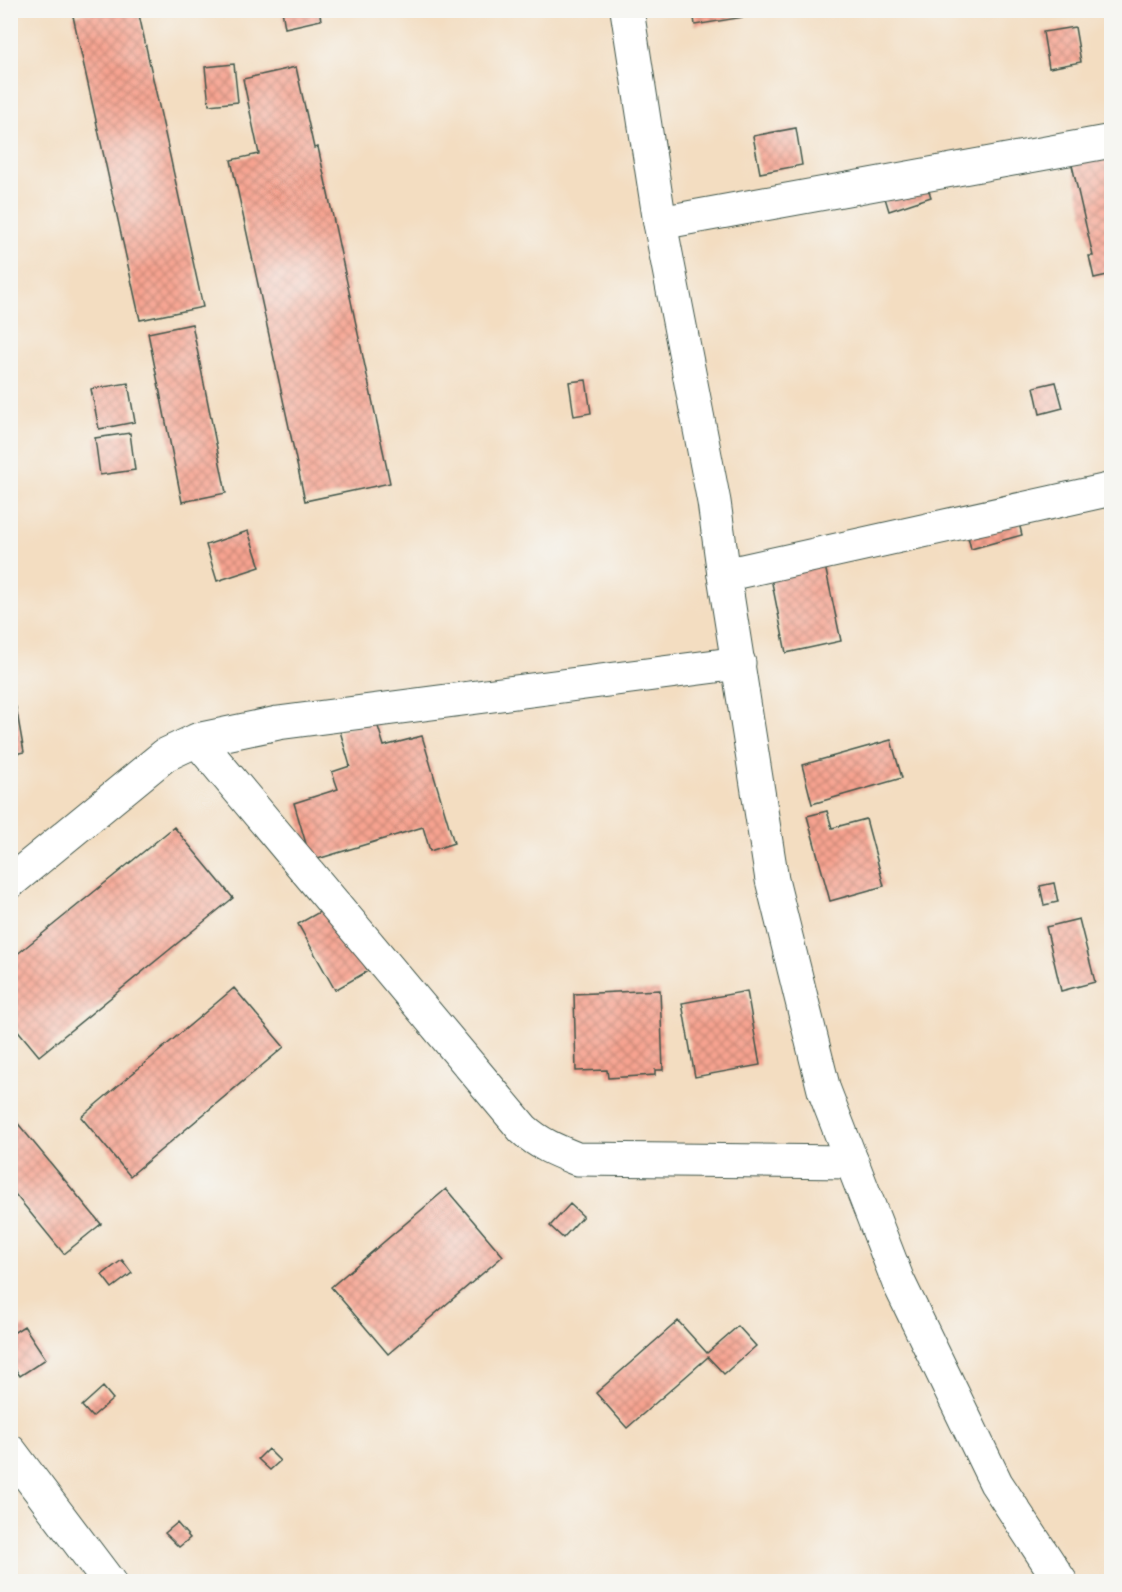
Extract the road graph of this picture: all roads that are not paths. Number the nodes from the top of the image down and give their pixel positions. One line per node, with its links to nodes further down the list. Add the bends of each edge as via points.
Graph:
1 (627, 10): 3 (street)
2 (1112, 141): 3 (street)
3 (660, 223): 5 (street, via 714,502)
4 (1112, 489): 5 (street)
5 (724, 575): 6 (street)
6 (738, 663): 7 (street, via 278,723); 9 (street, via 772,880 824,1090)
7 (197, 740): 8 (street, via 165,755); 9 (street, via 534,1139 578,1159)
8 (10, 882)
9 (852, 1162): 12 (street, via 898,1281 996,1483)
10 (10, 1452): 11 (street)
11 (109, 1581)
12 (1061, 1581)

